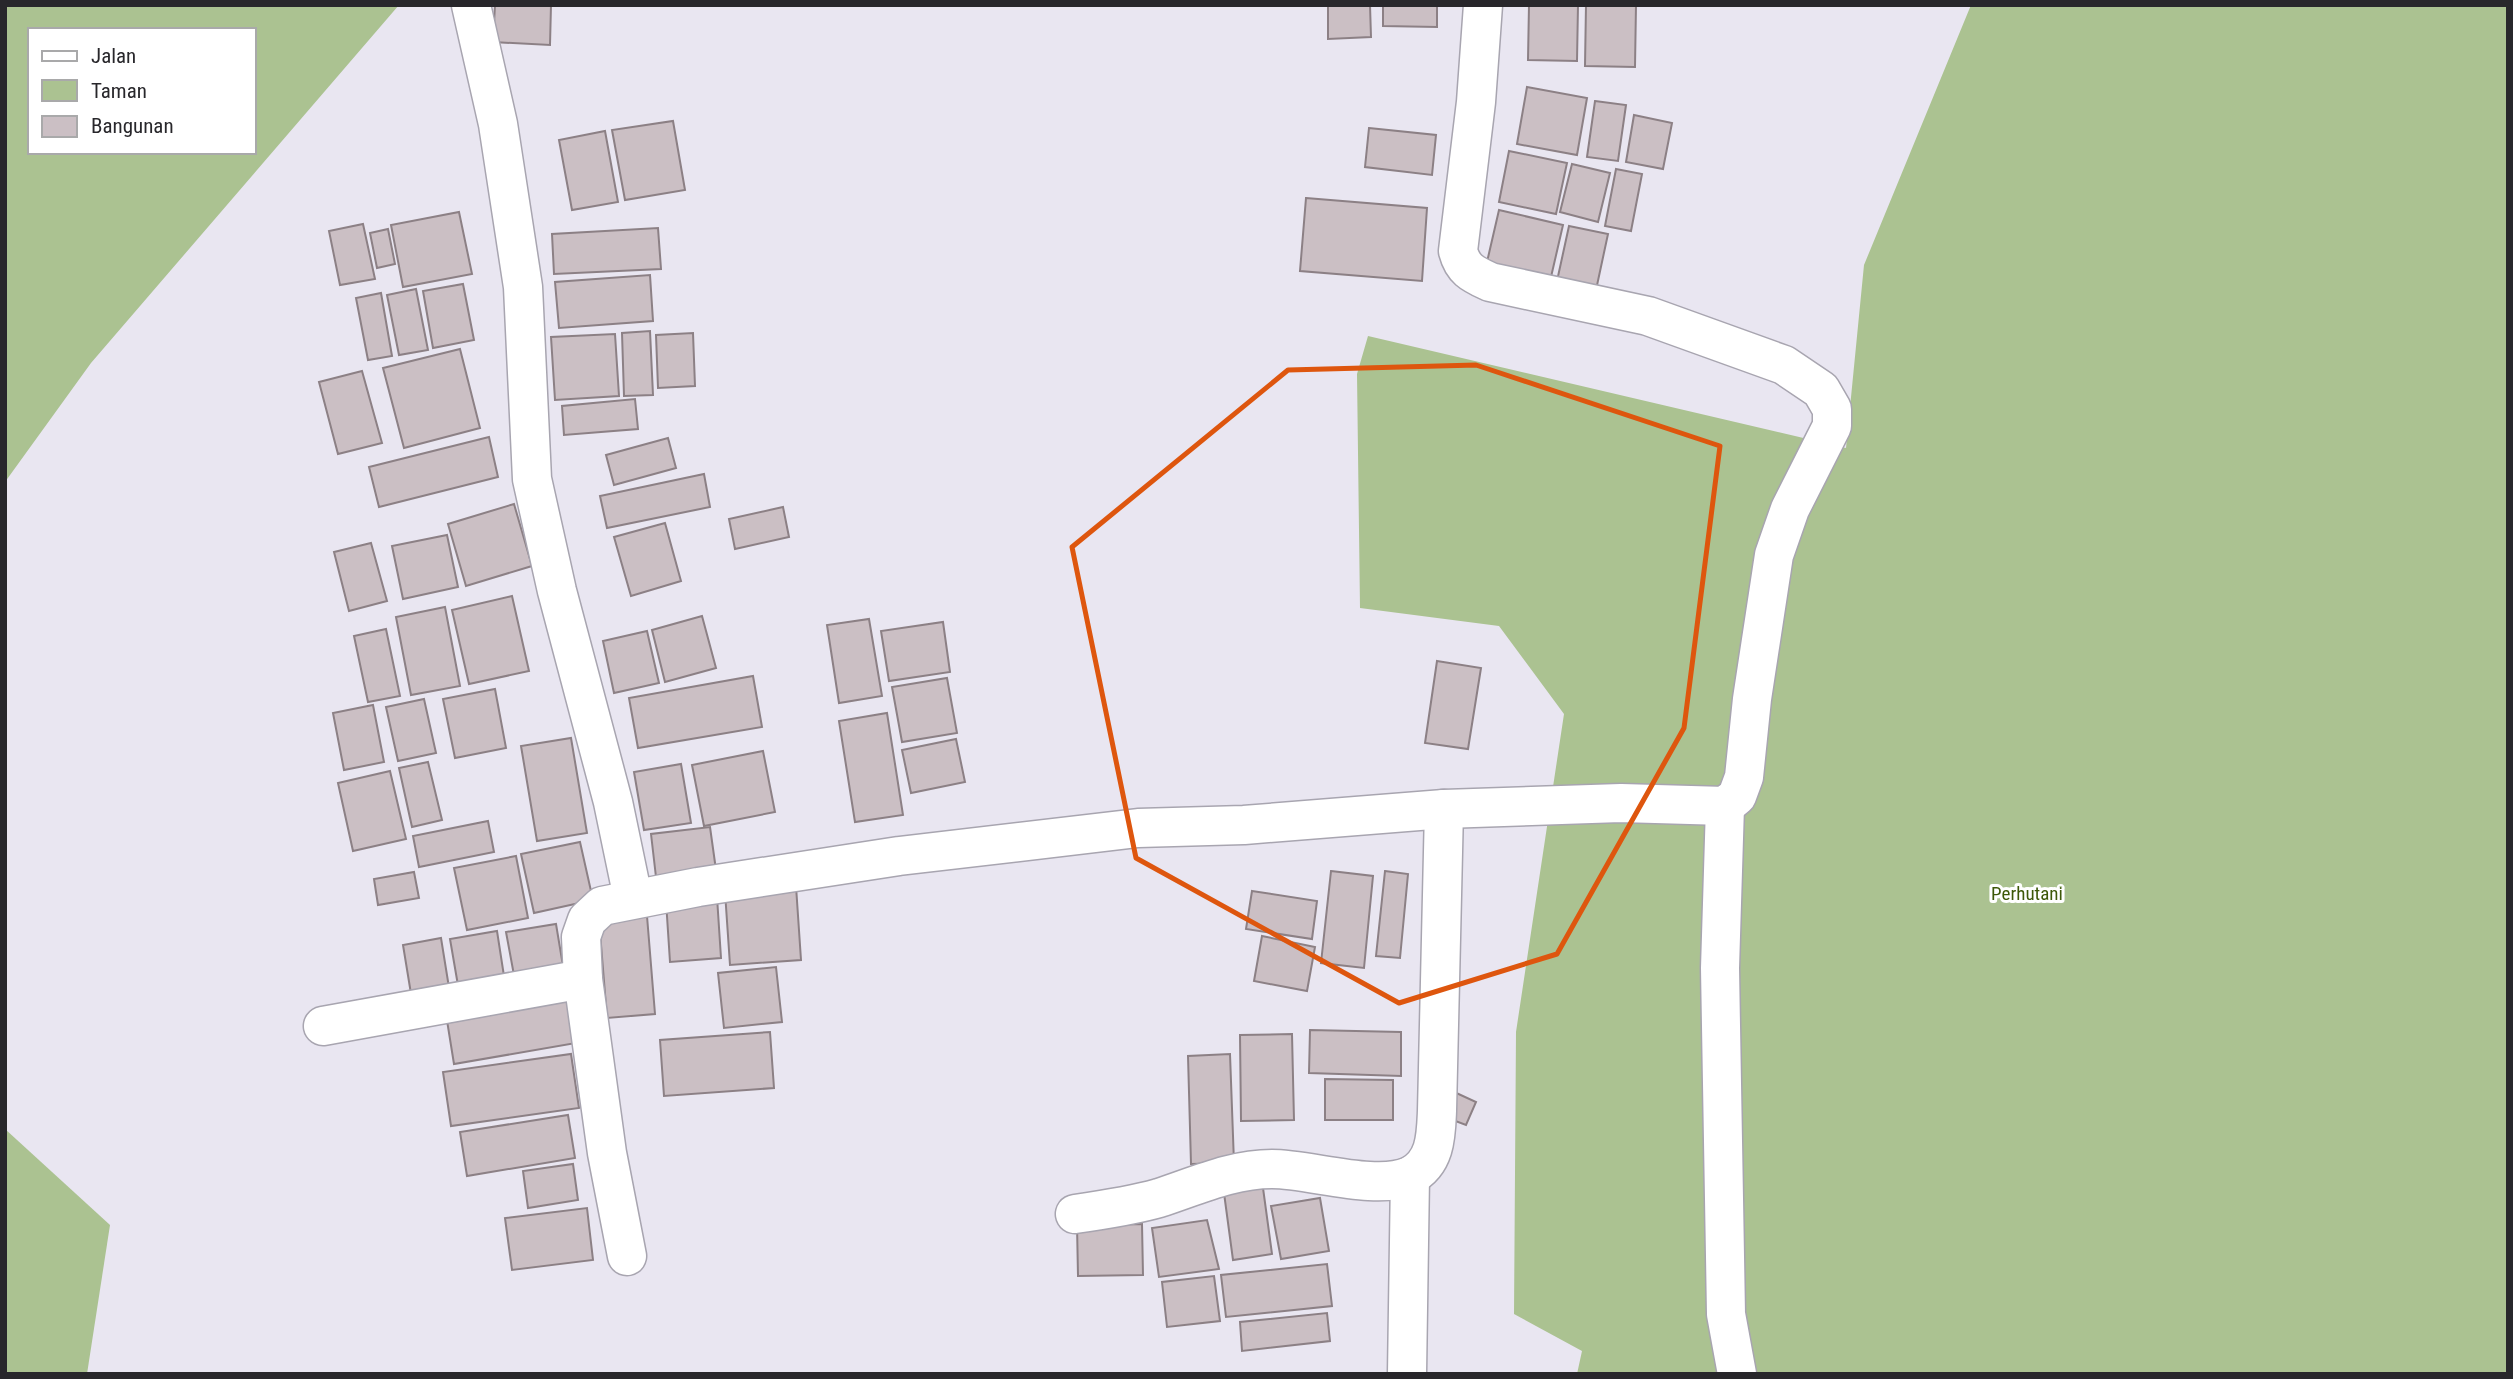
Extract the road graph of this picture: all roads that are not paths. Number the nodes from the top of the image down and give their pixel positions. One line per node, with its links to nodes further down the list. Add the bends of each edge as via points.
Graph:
1 (471, 5): 5 (street, via 498,124 523,287 532,478)
2 (1483, 5): 3 (street, via 1458,251 1462,265 1490,282 1648,316 1784,365 1821,390 1832,409 1832,426 1790,509 1774,555 1744,777 1737,796)
3 (1725, 806): 4 (street, via 1621,803); 12 (street, via 1720,968 1726,1314)
4 (1444, 809): 5 (street, via 1244,825 1138,828 898,856); 8 (street, via 1435,1143 1427,1163)
5 (633, 898): 6 (street, via 602,906 587,920 581,937)
6 (583, 979): 7 (street); 10 (street, via 607,1153)
7 (323, 1026)
8 (1410, 1176): 9 (street, via 1382,1182 1271,1169 1238,1173 1129,1206); 11 (street)
9 (1075, 1214)
10 (627, 1256)
11 (1407, 1374)
12 (1737, 1374)

